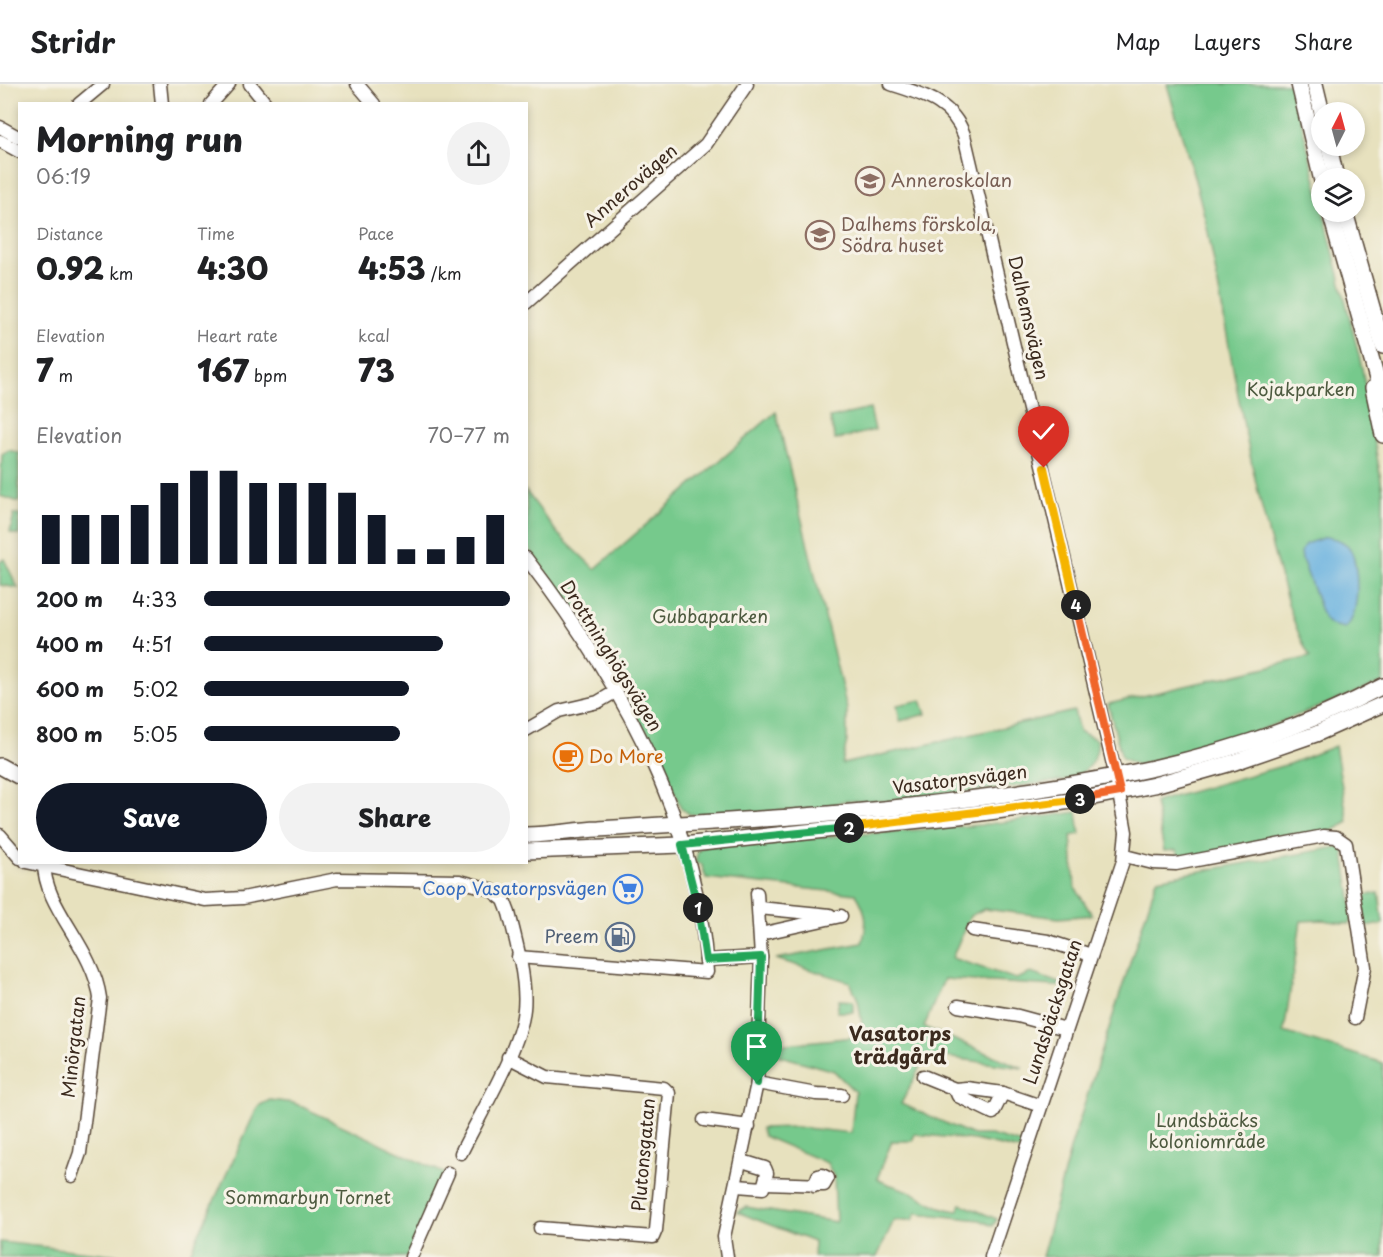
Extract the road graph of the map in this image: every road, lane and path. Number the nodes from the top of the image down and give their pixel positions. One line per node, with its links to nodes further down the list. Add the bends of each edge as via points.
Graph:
1 (103, 84): 10 (street)
2 (160, 84): 11 (street)
3 (229, 84): 12 (street)
4 (250, 84): 13 (street)
5 (357, 84): 14 (street)
6 (747, 84): 23 (street, Annerovägen, via 706,144)
7 (891, 84): 36 (street, Dalhemsvägen, via 935,99 953,114 964,135)
8 (1299, 84): 20 (main road)
9 (1315, 84): 15 (main road)
10 (81, 102)
11 (162, 102)
12 (213, 102)
13 (264, 102)
14 (372, 102)
15 (1319, 102)
16 (0, 128): 17 (street)
17 (18, 137)
18 (0, 141): 19 (street)
19 (18, 151)
20 (1319, 168)
21 (1333, 222): 24 (main road)
22 (1348, 222): 25 (main road)
23 (528, 301)
24 (1361, 330): 26 (main road); 27 (main road)
25 (1382, 340)
26 (1383, 400)
27 (1383, 435)
28 (528, 561): 30 (street, Drottninghögsvägen)
29 (1383, 686): 36 (main road, Vasatorpsvägen, via 1259,738)
30 (615, 692): 32 (street, via 598,702 559,711); 38 (street, Drottninghögsvägen, via 650,756)
31 (1383, 704): 37 (main road, Vasatorpsvägen, via 1316,734 1235,762)
32 (528, 729)
33 (18, 763): 34 (main road)
34 (0, 765): 35 (main road)
35 (18, 776)
36 (1116, 777): 37 (street, Lundsbäcksgatan); 38 (main road, Vasatorpsvägen, via 884,809)
37 (1120, 792): 41 (main road, Vasatorpsvägen, via 959,816); 44 (street, Lundsbäcksgatan)
38 (676, 825): 40 (main road, Vasatorpsvägen); 41 (street, Drottninghögsvägen)
39 (0, 835): 43 (street)
40 (528, 836)
41 (682, 845): 42 (main road, Vasatorpsvägen); 53 (street, Drottninghögsvägen)
42 (528, 851)
43 (18, 856)
44 (1125, 856): 50 (street, Lundsbäcksgatan); 55 (street, via 1169,865 1324,837 1342,840 1346,844 1365,967)
45 (44, 865): 51 (street, via 151,891 217,900 337,879 471,882 490,889 506,904); 69 (street, Minörgatan, via 50,894 95,972 100,998 80,1153)
46 (757, 893): 47 (street)
47 (759, 908): 49 (street); 49 (street, via 841,916)
48 (972, 930): 50 (street, via 1048,940)
49 (760, 934): 52 (street)
50 (1091, 955): 56 (street, Lundsbäcksgatan)
51 (518, 957): 53 (street, via 707,972); 57 (street, via 525,1007)
52 (761, 957): 53 (street); 59 (street)
53 (706, 960)
54 (958, 1006): 56 (street)
55 (1355, 1018)
56 (1066, 1029): 63 (street, Lundsbäcksgatan)
57 (508, 1057): 66 (street); 73 (street, Plutonsgatan, via 547,1077 664,1088 669,1093 653,1237)
58 (923, 1076): 60 (street)
59 (757, 1083): 62 (street); 65 (street)
60 (955, 1089): 61 (street); 61 (street, via 958,1096 993,1113)
61 (1003, 1093): 63 (street)
62 (842, 1095)
63 (1041, 1106): 76 (street, Lundsbäcksgatan)
64 (704, 1120): 65 (street)
65 (749, 1126): 67 (street)
66 (461, 1153)
67 (742, 1161): 70 (street, via 765,1168); 71 (street)
68 (448, 1173): 74 (street)
69 (72, 1176)
70 (766, 1183): 71 (street, via 763,1188); 72 (street)
71 (737, 1186): 75 (street, via 724,1237)
72 (814, 1186)
73 (540, 1228)
74 (411, 1257)
75 (727, 1257)
76 (991, 1257)

